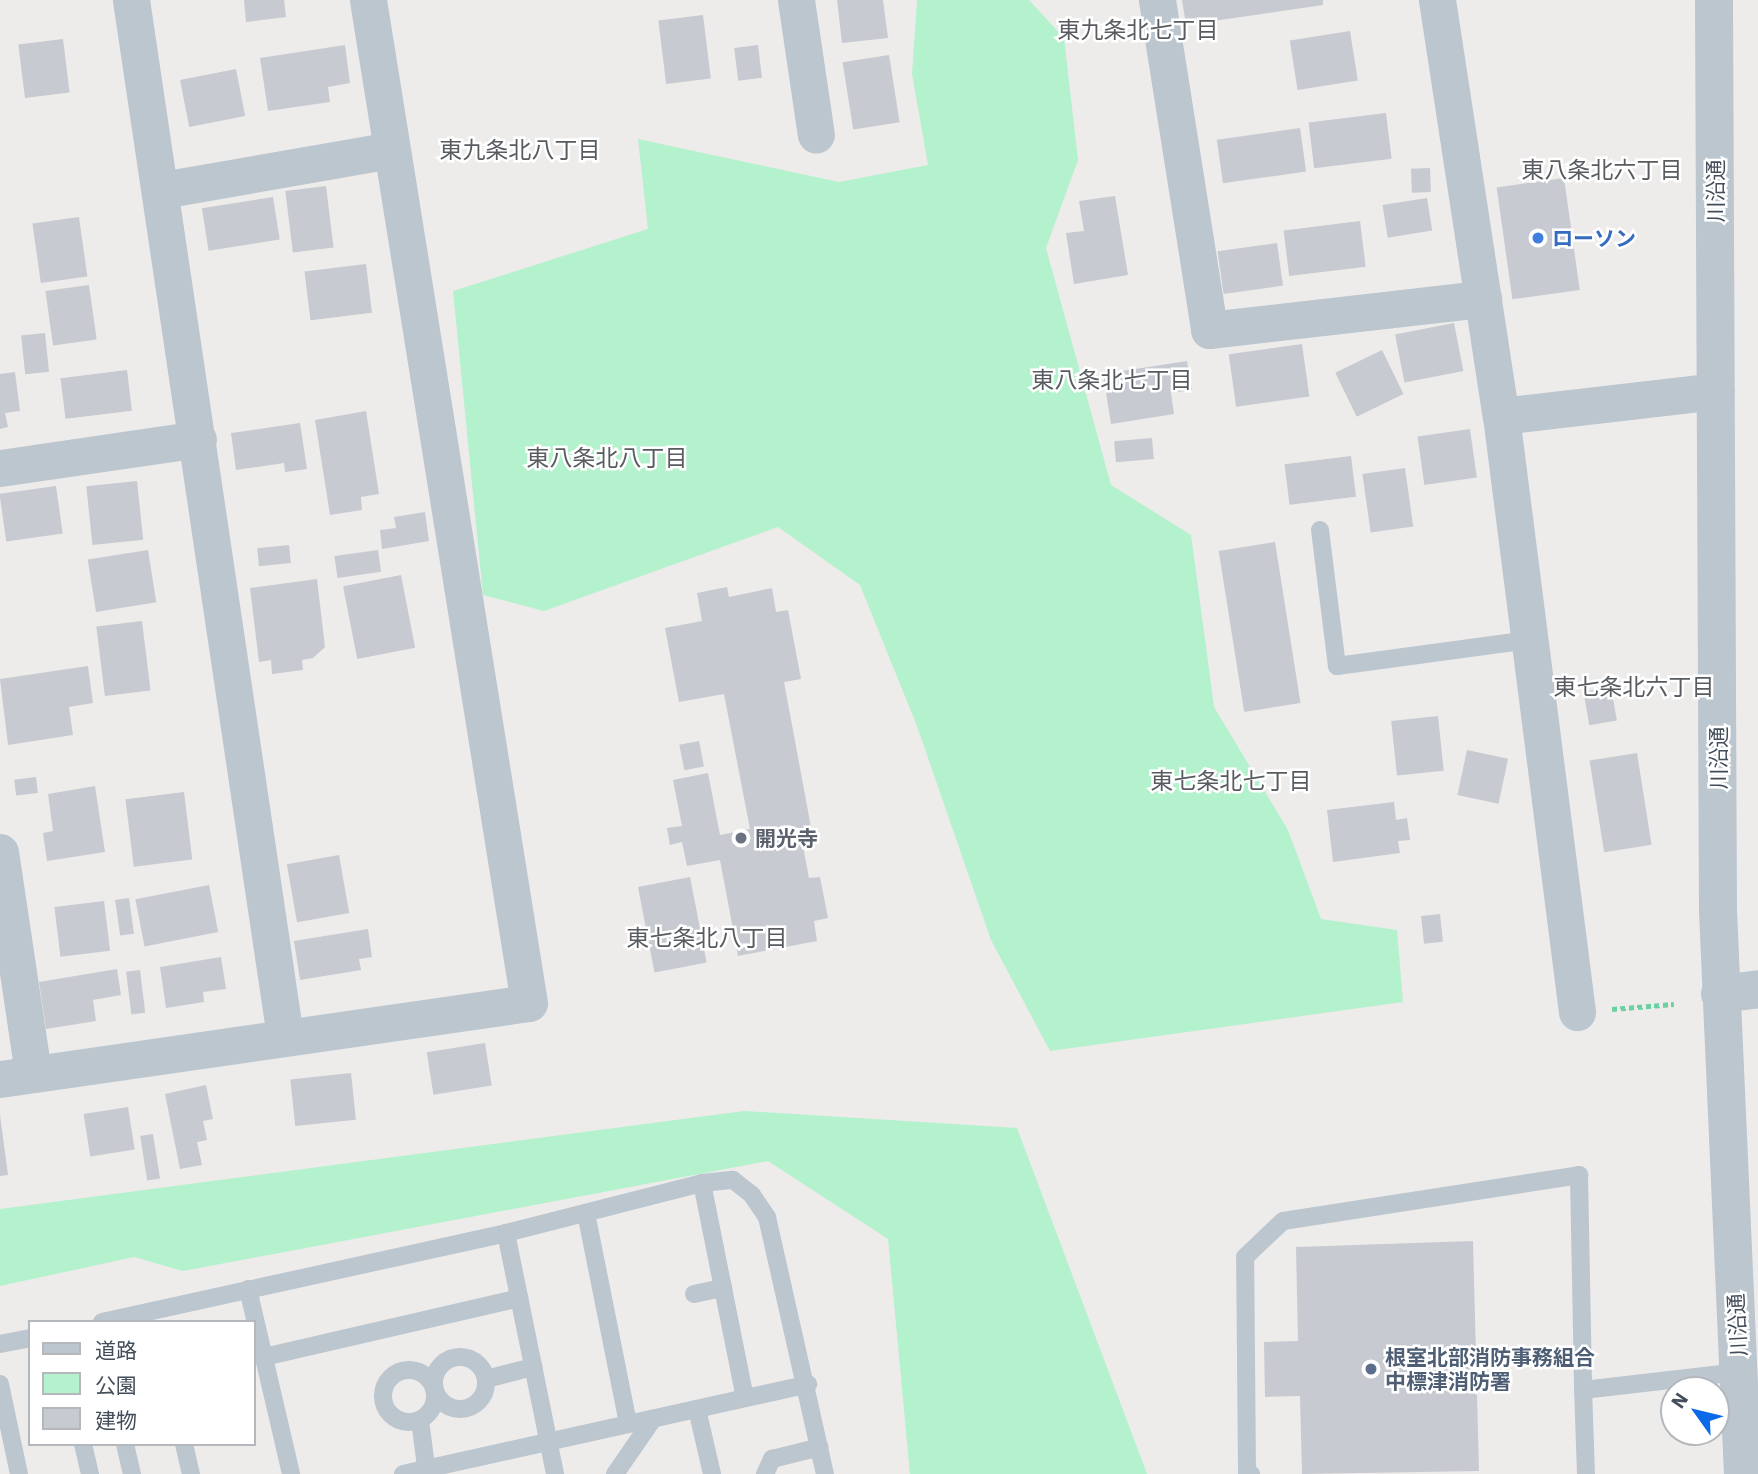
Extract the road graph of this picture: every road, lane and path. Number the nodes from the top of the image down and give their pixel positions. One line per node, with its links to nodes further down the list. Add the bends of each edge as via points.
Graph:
1 (131, 0): 9 (street)
2 (368, 0): 8 (street)
3 (796, 0): 7 (street)
4 (1157, 0): 10 (street, via 1209,330)
5 (1437, 0): 10 (street)
6 (1714, 0): 11 (street, 川沿通)
7 (816, 135)
8 (391, 150): 9 (street); 22 (street, via 529,1003)
9 (162, 190): 13 (street)
10 (1483, 299): 12 (street)
11 (1716, 391): 12 (street); 19 (street, 川沿通)
12 (1501, 416): 16 (street)
13 (198, 439): 14 (street); 22 (street)
14 (0, 468)
15 (1320, 530): 16 (lane, via 1337,666)
16 (1529, 640): 21 (street)
17 (0, 852): 23 (street)
18 (1758, 989): 19 (street)
19 (1720, 994): 39 (street, 川沿通)
20 (1674, 1004): 21 (path)
21 (1577, 1012)
22 (285, 1037): 23 (street)
23 (17, 1077)
24 (702, 1183): 25 (lane); 27 (lane); 42 (lane, via 733,1180 767,1217)
25 (586, 1213): 26 (lane); 49 (lane)
26 (506, 1233): 28 (lane); 30 (lane)
27 (723, 1287): 29 (lane); 45 (lane)
28 (248, 1289): 31 (lane); 33 (lane)
29 (694, 1294)
30 (519, 1298): 37 (lane); 38 (lane)
31 (153, 1316): 32 (lane)
32 (119, 1320)
33 (255, 1320)
34 (256, 1323): 37 (lane)
35 (28, 1338): 36 (lane)
36 (0, 1344)
37 (264, 1357): 61 (lane)
38 (533, 1367): 40 (lane); 50 (lane)
39 (1739, 1372): 44 (lane); 71 (street, 川沿通)
40 (486, 1379): 43 (lane, via 476,1363 456,1357 439,1367); 43 (lane, via 482,1397 464,1409 447,1406)
41 (0, 1384): 57 (lane)
42 (808, 1384): 45 (lane); 54 (lane)
43 (434, 1387): 47 (lane, via 431,1408); 47 (lane, via 413,1371 399,1372 387,1382 383,1402 391,1415 400,1421)
44 (1583, 1390): 69 (lane, via 1579,1175 1283,1221 1245,1257 1247,1472); 70 (lane)
45 (745, 1398): 46 (lane)
46 (696, 1409): 48 (lane); 66 (lane)
47 (420, 1419): 56 (lane)
48 (653, 1419): 49 (lane); 65 (lane)
49 (628, 1424): 50 (lane)
50 (548, 1442): 55 (lane); 64 (lane)
51 (83, 1446): 58 (lane)
52 (125, 1446): 59 (lane)
53 (184, 1446): 60 (lane)
54 (820, 1447): 67 (lane, via 772,1459); 68 (lane)
55 (458, 1462): 56 (lane); 63 (lane)
56 (427, 1471): 62 (lane)
57 (19, 1474)
58 (90, 1474)
59 (132, 1474)
60 (191, 1474)
61 (290, 1474)
62 (403, 1474)
63 (475, 1474)
64 (555, 1474)
65 (615, 1474)
66 (712, 1474)
67 (765, 1474)
68 (825, 1474)
69 (1251, 1474)
70 (1586, 1474)
71 (1743, 1474)

